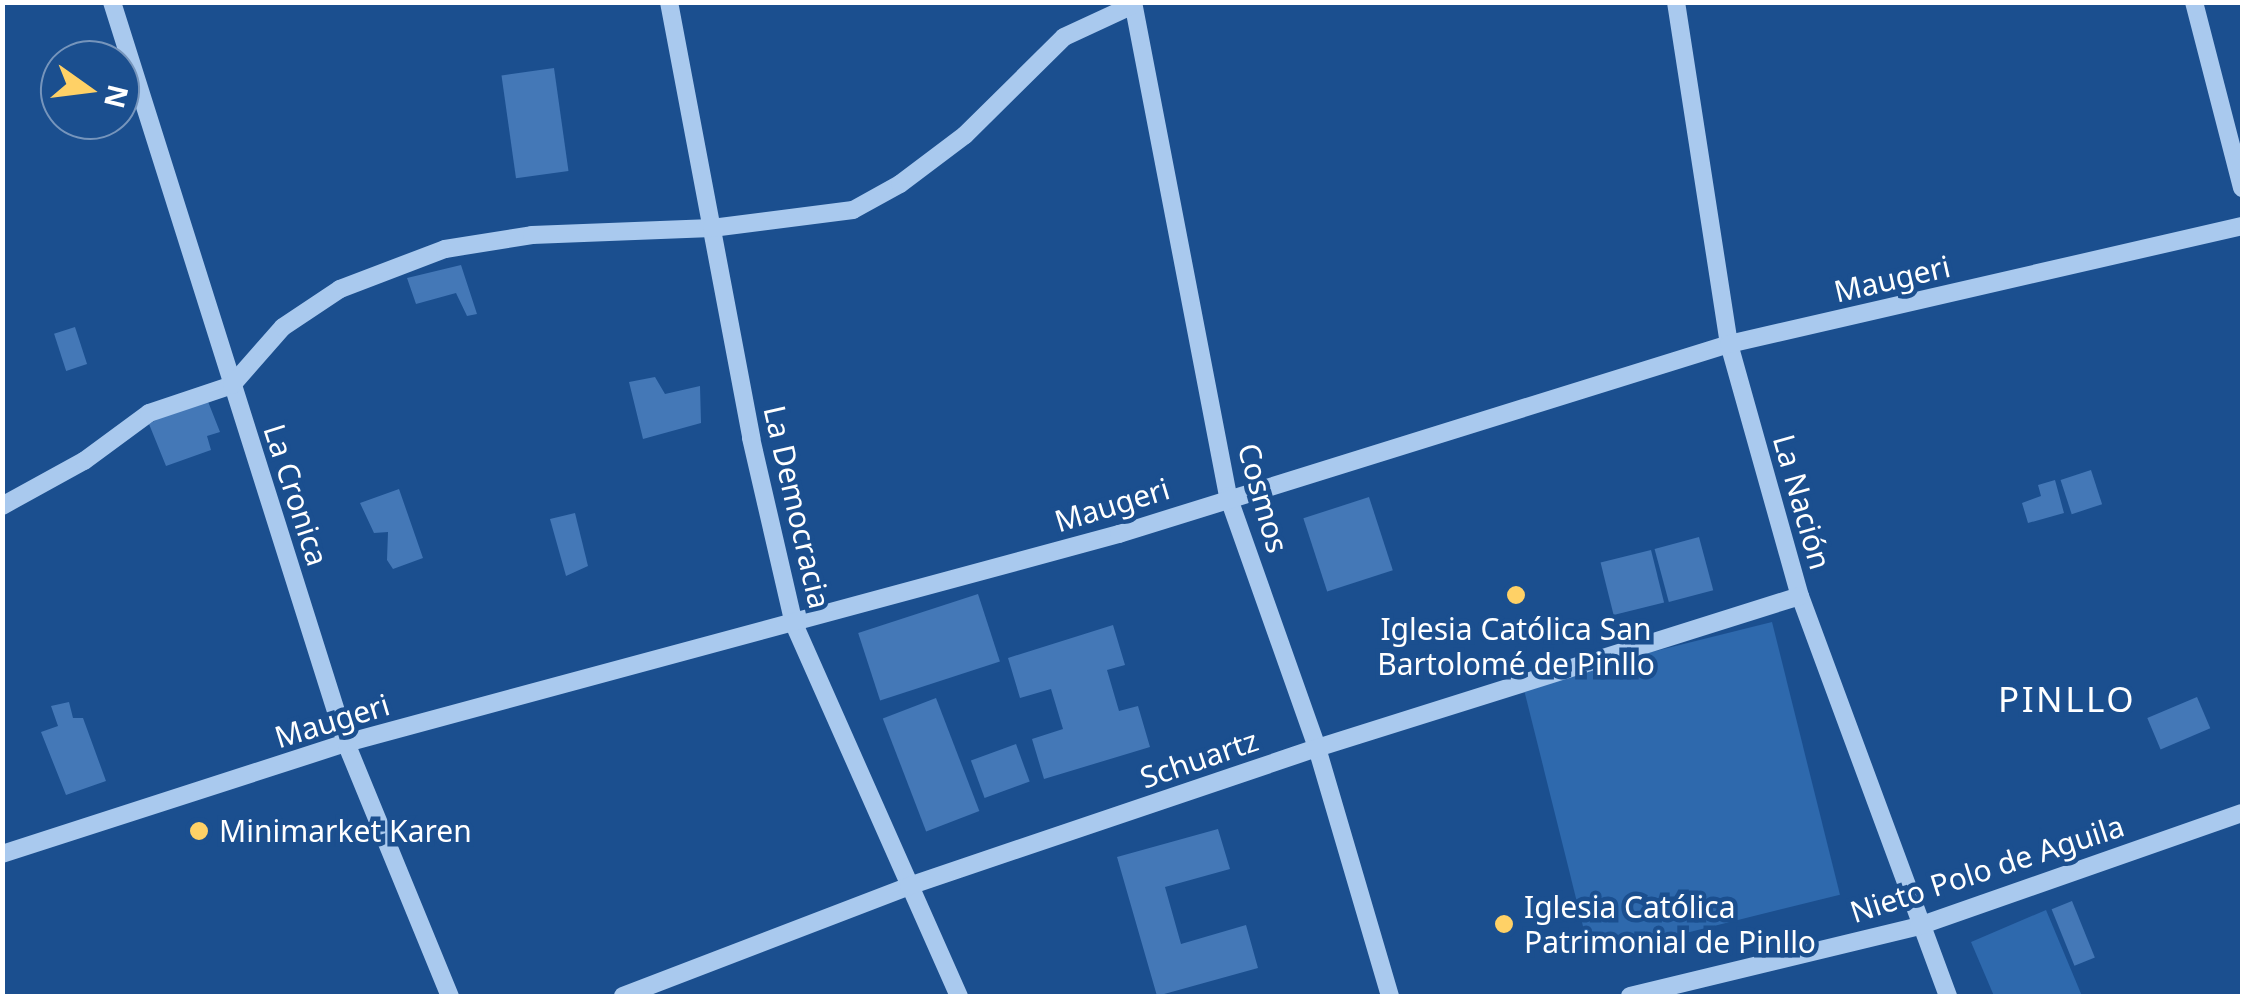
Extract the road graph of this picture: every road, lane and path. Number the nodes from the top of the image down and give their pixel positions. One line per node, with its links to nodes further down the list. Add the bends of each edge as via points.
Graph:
1 (112, 2): 10 (street, La Cronica)
2 (669, 2): 8 (street, La Democracia)
3 (1676, 2): 9 (street, La Nación)
4 (2194, 2): 6 (street)
5 (1133, 4): 8 (street, via 1064,37 965,136 853,210); 11 (street, Cosmos)
6 (2242, 188)
7 (2242, 226): 9 (street, Maugeri)
8 (712, 228): 10 (street, via 532,236 445,249 340,288 283,327); 14 (street, La Democracia)
9 (1729, 344): 11 (street, Maugeri); 13 (street, La Nación)
10 (232, 385): 12 (street, via 149,414 84,461); 15 (street, La Cronica)
11 (1228, 496): 14 (street, Maugeri, via 1119,534); 16 (street, Cosmos)
12 (2, 506)
13 (1800, 596): 16 (street, Schuartz); 20 (street, La Nación)
14 (794, 624): 15 (street, Maugeri); 19 (street, La Democracia)
15 (346, 743): 18 (street, Maugeri); 21 (street, La Cronica)
16 (1317, 748): 19 (street, Schuartz); 24 (street, Cosmos)
17 (2242, 813): 20 (street, Nieto Polo de Aguila)
18 (2, 854)
19 (908, 886): 22 (street, Schuartz); 23 (street, La Democracia)
20 (1920, 926): 25 (street, Nieto Polo de Aguila); 26 (street, La Nación)
21 (450, 996)
22 (623, 996)
23 (959, 996)
24 (1390, 996)
25 (1630, 996)
26 (1948, 996)

